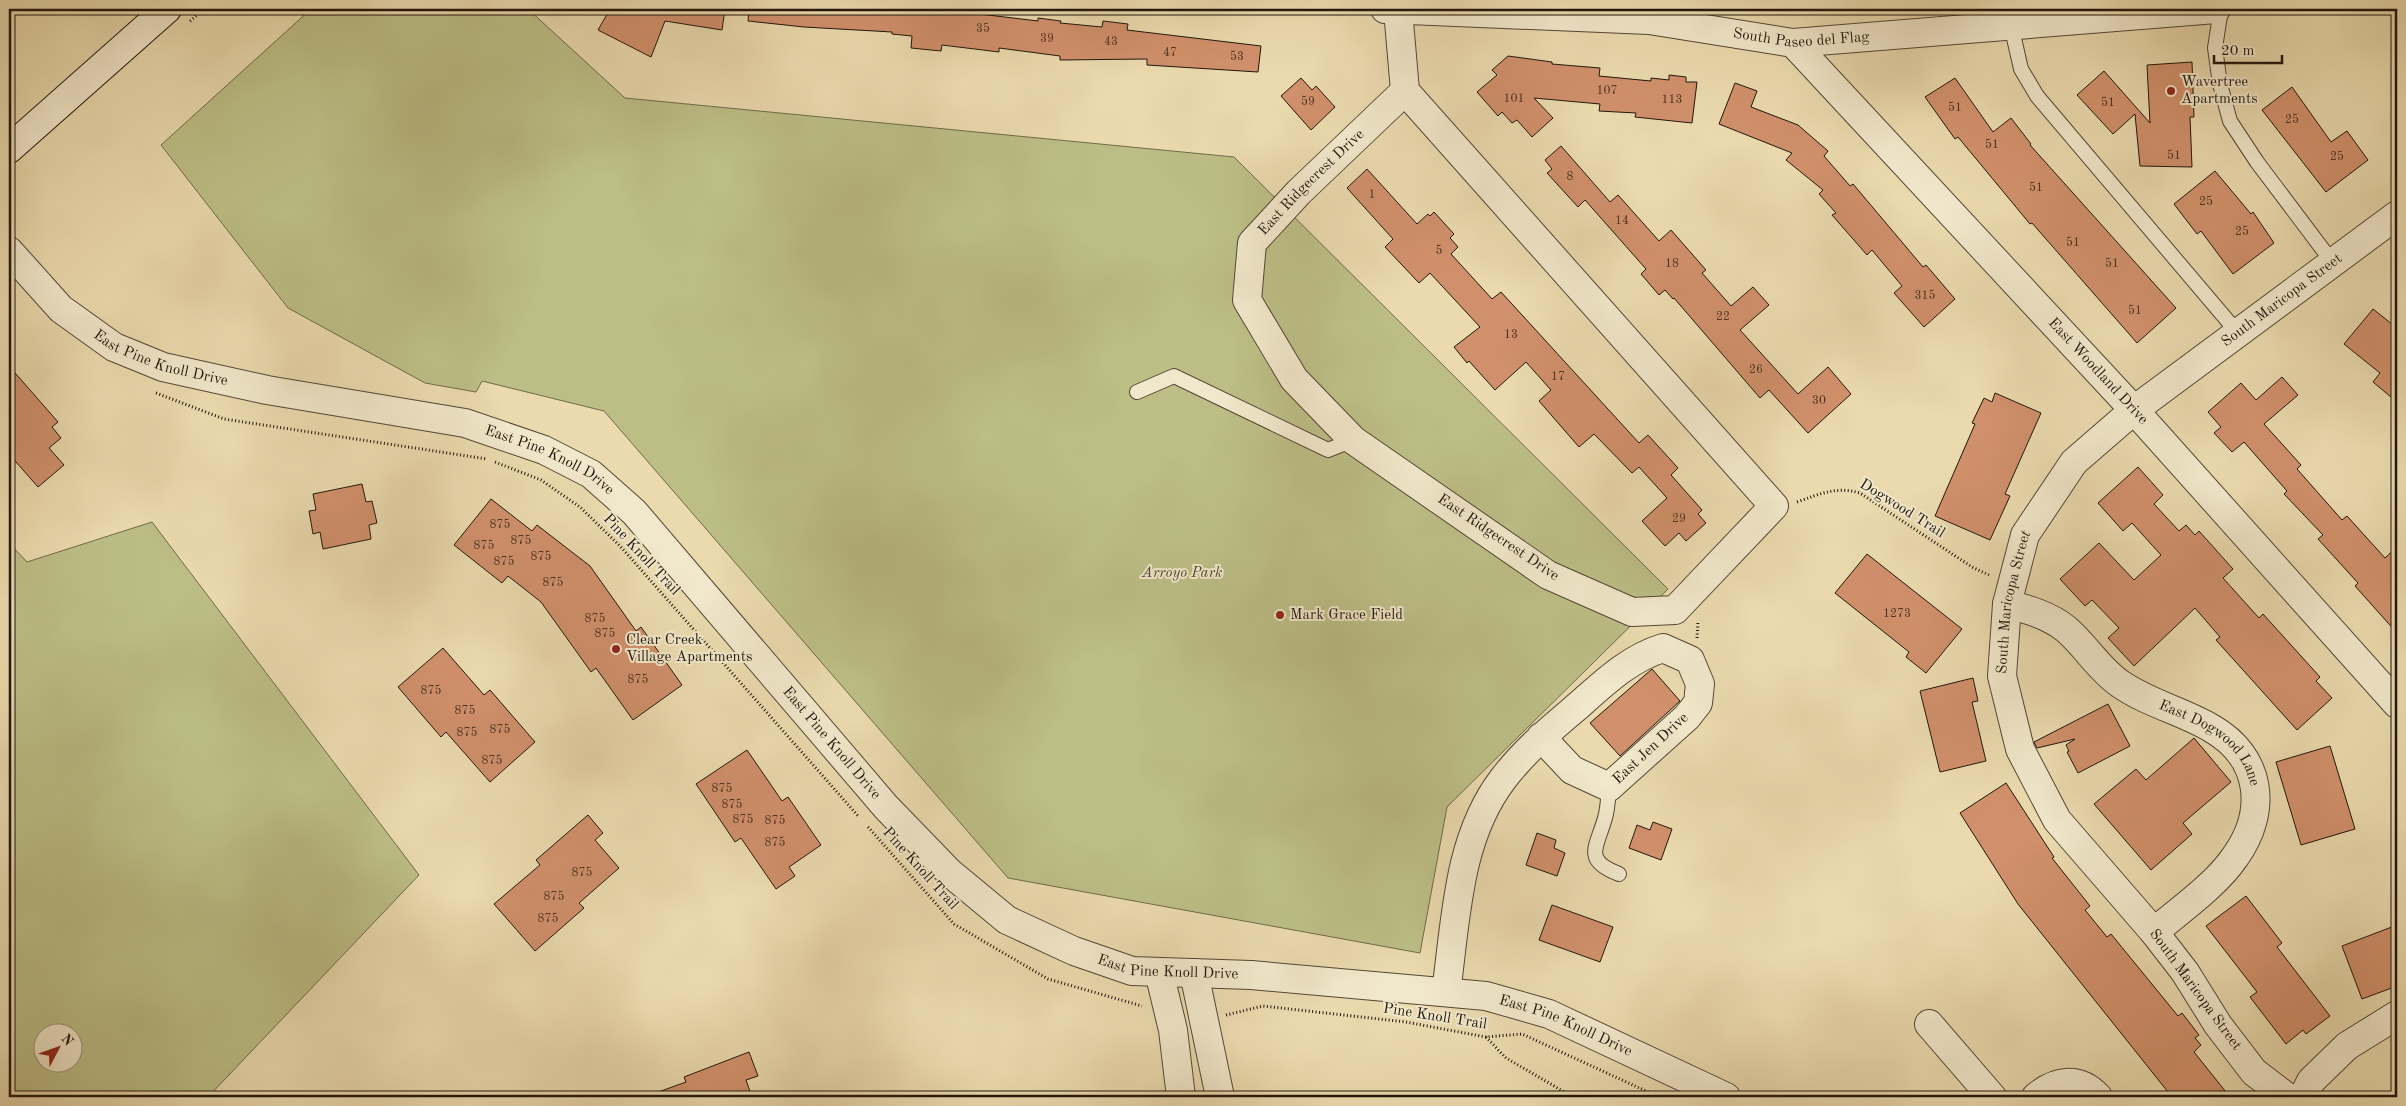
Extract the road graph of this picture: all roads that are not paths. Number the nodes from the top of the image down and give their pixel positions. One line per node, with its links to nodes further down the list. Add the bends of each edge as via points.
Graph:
1 (2216, 9): 6 (street, South Paseo del Flag)
2 (2221, 9): 12 (lane, via 2215,48 2230,121)
3 (1392, 10): 5 (street, South Paseo del Flag); 8 (street)
4 (154, 13): 9 (street)
5 (1649, 15): 7 (street, South Paseo del Flag)
6 (2011, 26): 7 (street, South Paseo del Flag); 13 (lane, via 2022,70 2037,96)
7 (1793, 43): 15 (street, East Woodland Drive)
8 (1405, 91): 16 (street, East Ridgecrest Drive, via 1299,192 1252,243 1247,300 1294,379); 16 (street, East Ridgecrest Drive, via 1774,506 1675,610 1632,612 1548,575)
9 (9, 149)
10 (2397, 215): 12 (street, South Maricopa Street)
11 (9, 252): 23 (street, East Pine Knoll Drive, via 61,309 114,348 163,367 267,390 465,423 544,450 591,474 634,512 886,807 949,872 1007,920 1090,957 1132,971)
12 (2333, 263): 13 (street, South Maricopa Street)
13 (2238, 333): 15 (street, South Maricopa Street)
14 (1137, 392): 16 (lane, via 1174,376 1328,450)
15 (2134, 410): 17 (street, South Maricopa Street, via 2074,462 2025,535); 18 (street, East Woodland Drive)
16 (1353, 440)
17 (2010, 593): 22 (street, South Maricopa Street, via 2002,676 2020,750 2058,820); 22 (street, East Dogwood Lane, via 2065,628 2118,683 2210,727 2232,742 2246,759 2257,791 2252,824 2235,857 2212,882)
18 (2397, 704)
19 (1542, 737): 20 (street, East Jen Drive, via 1572,770); 20 (street, East Jen Drive, via 1635,658 1663,648 1690,660 1700,684 1698,704); 25 (street, East Jen Drive, via 1502,780 1483,812 1464,861)
20 (1609, 787): 21 (lane, via 1605,817 1594,851 1600,865)
21 (1619, 874)
22 (2154, 932): 34 (street, South Maricopa Street, via 2254,1072)
23 (1159, 972): 24 (street, East Pine Knoll Drive); 28 (street, via 1173,1030)
24 (1194, 973): 25 (street, East Pine Knoll Drive); 29 (street)
25 (1446, 992): 30 (street, East Pine Knoll Drive, via 1486,996 1549,1014)
26 (2397, 1015): 35 (street, via 2347,1046 2311,1081)
27 (1929, 1024): 31 (street)
28 (1181, 1097)
29 (1220, 1097)
30 (1726, 1097)
31 (1992, 1097)
32 (2036, 1097): 33 (street, via 2060,1083 2079,1083)
33 (2098, 1097)
34 (2286, 1097)
35 (2303, 1097)

